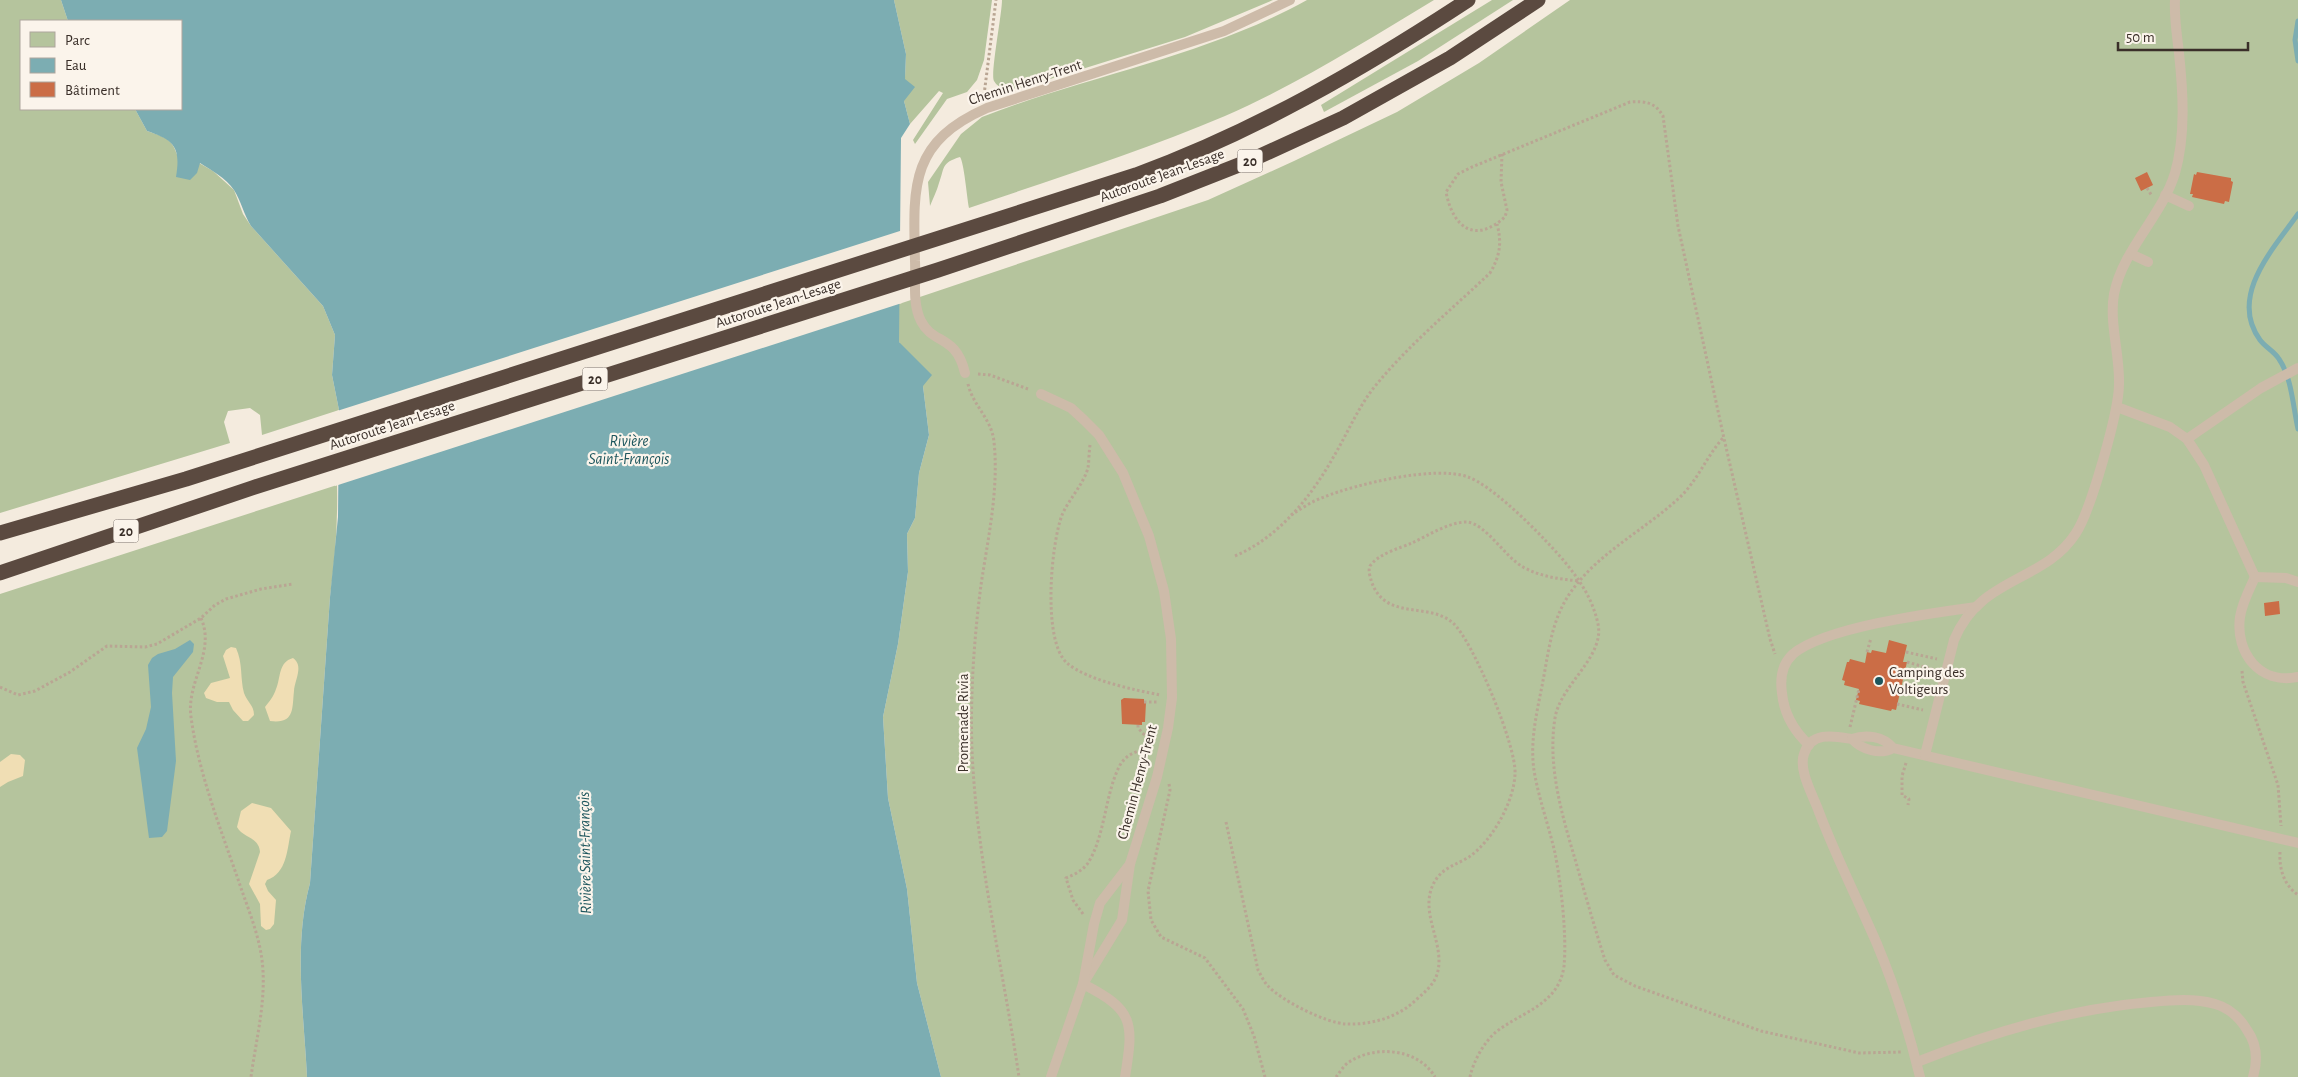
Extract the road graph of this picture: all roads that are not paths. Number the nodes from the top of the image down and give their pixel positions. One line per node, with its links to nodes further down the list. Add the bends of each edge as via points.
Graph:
1 (1290, 0): 10 (lane, Chemin Henry-Trent, via 1224,31 987,108 964,118 931,148 922,164 914,206 918,315 926,328 962,357)
2 (1468, 0): 14 (highway, Autoroute Jean-Lesage / 20, via 1326,87 1218,142 1136,175 253,457)
3 (1538, 0): 15 (highway, Autoroute Jean-Lesage / 20, via 1418,77 1302,138 1160,196 252,488)
4 (2175, 0): 5 (lane, via 2182,123 2175,172)
5 (2165, 195): 6 (lane); 7 (lane)
6 (2189, 206)
7 (2131, 254): 8 (lane); 12 (lane, via 2117,282 2113,306 2119,366)
8 (2148, 262)
9 (2298, 368): 13 (lane, via 2261,388)
10 (965, 373)
11 (1041, 394): 23 (lane, Chemin Henry-Trent, via 1071,408 1092,427 1123,473 1149,536 1168,613 1172,698 1162,758)
12 (2117, 407): 13 (lane, via 2170,427); 18 (lane, via 2088,506 2076,533 2047,562 1992,592)
13 (2187, 439): 16 (lane, via 2204,465)
14 (0, 533)
15 (0, 573)
16 (2255, 578): 17 (lane, via 2286,578); 19 (lane, via 2240,615 2242,647 2250,663 2264,673 2287,679)
17 (2298, 582)
18 (1976, 607): 20 (lane, via 1862,628 1814,642 1793,654 1781,675 1783,703 1794,730); 21 (lane, via 1960,626 1954,640)
19 (2298, 677)
20 (1809, 745): 21 (lane, via 1828,735 1852,739 1863,736 1887,741 1893,748); 25 (lane, via 1803,758 1807,779 1883,960)
21 (1926, 755): 22 (lane)
22 (2298, 843)
23 (1130, 864): 24 (lane, Chemin Henry-Trent, via 1122,920); 24 (lane, Chemin Henry-Trent, via 1100,903)
24 (1083, 984): 26 (lane, Chemin Henry-Trent); 27 (lane, via 1108,997 1126,1015 1130,1035)
25 (1917, 1062): 28 (lane); 29 (lane, via 2033,1022 2106,1007 2186,1000 2216,1004 2227,1009 2244,1025 2256,1050)
26 (1051, 1077)
27 (1125, 1077)
28 (1920, 1077)
29 (2254, 1077)

